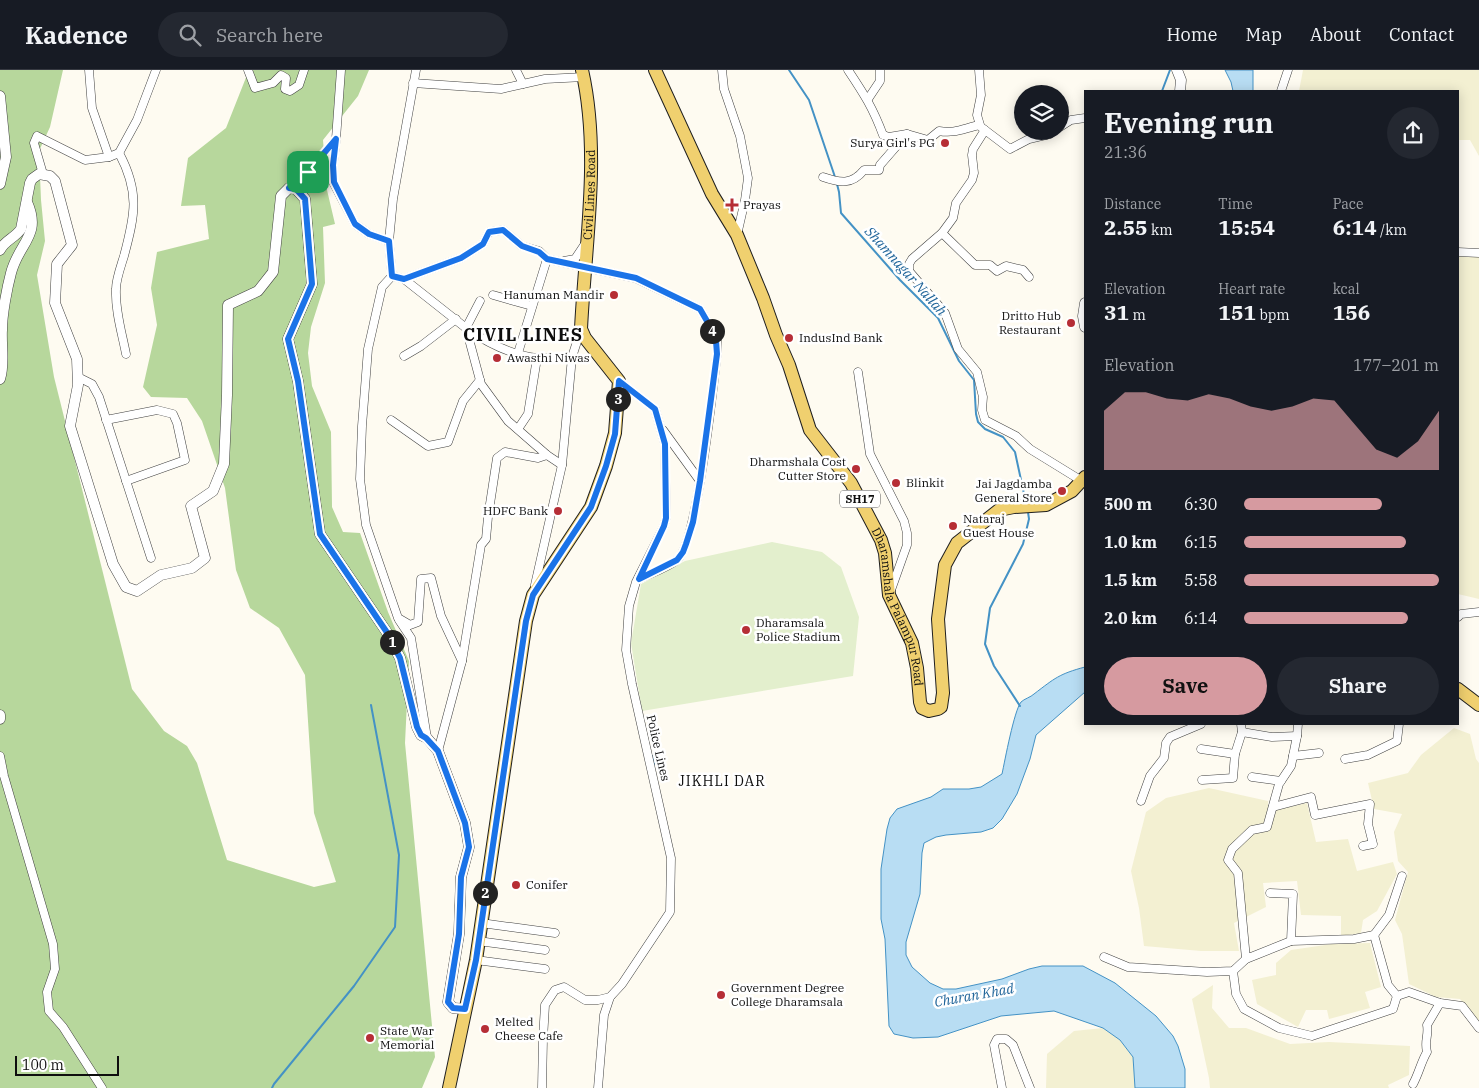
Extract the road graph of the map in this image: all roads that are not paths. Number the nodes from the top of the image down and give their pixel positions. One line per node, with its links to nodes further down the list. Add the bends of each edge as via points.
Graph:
1 (89, 70): 29 (street, via 92,108)
2 (156, 70): 28 (street, via 137,120)
3 (248, 70): 4 (street, via 255,88 273,83 281,75 286,78 285,89 290,91 299,84)
4 (304, 70)
5 (342, 70): 26 (street)
6 (416, 70): 16 (street)
7 (516, 70): 17 (street)
8 (655, 70): 37 (main road, Dharamshala Palampur Road / SH17, via 712,194)
9 (722, 70): 37 (street, via 724,89 740,136 748,178)
10 (848, 70): 21 (street)
11 (880, 70): 21 (street, via 880,81)
12 (980, 70): 24 (street, via 981,95 977,115)
13 (1177, 70): 18 (street)
14 (1288, 70): 19 (street)
15 (583, 73): 17 (street); 39 (main road, Civil Lines Road, via 591,171)
16 (413, 83): 17 (street, via 501,89); 38 (street)
17 (523, 84)
18 (1180, 90)
19 (1281, 90)
20 (0, 96): 30 (street, via 6,157)
21 (868, 99): 25 (street, via 883,135)
22 (1084, 118): 23 (street)
23 (1069, 121)
24 (982, 128): 25 (street, via 939,131 928,140); 27 (street, via 1010,149); 36 (street, via 973,149 972,180 958,199 953,218)
25 (907, 134): 32 (street, via 878,170 864,170 857,179 839,182)
26 (336, 139): 34 (street, via 308,172); 38 (street, via 334,182 355,224 369,234)
27 (1028, 140)
28 (119, 152): 29 (street); 56 (street, via 129,171 134,202 116,289)
29 (109, 157): 31 (street, via 85,160 37,136 34,143)
30 (2, 170): 33 (street)
31 (43, 174): 35 (street, via 35,176 30,183); 61 (street, via 55,181 72,244 57,264 55,303 77,359)
32 (823, 178)
33 (0, 184)
34 (289, 188): 61 (street, via 281,196 273,272 258,292 228,305 224,464 213,491 191,506 205,558 192,568 161,575 137,591 126,587 113,564 70,426); 89 (street, via 296,189 305,199 312,284 288,339 298,381 320,534 386,631 400,658 417,727)
35 (27, 202): 40 (street, via 20,231); 62 (street, via 33,225 11,275 2,327)
36 (942, 233): 47 (street, via 975,265 990,265 997,271 1006,266 1023,270); 71 (street, via 912,259 908,268 945,313 958,349 977,372 985,420)
37 (737, 235): 77 (main road, Dharamshala Palampur Road / SH17, via 764,298 810,430 851,483 881,540 886,554)
38 (389, 241): 46 (street)
39 (586, 243): 44 (street, via 575,259); 45 (main road, Civil Lines Road)
40 (0, 250)
41 (1459, 252): 42 (street)
42 (1479, 252)
43 (547, 259): 44 (street); 48 (street, via 539,252 522,246 503,230 489,232 483,244 461,258); 51 (street)
44 (562, 262): 45 (street)
45 (584, 266): 54 (main road, Civil Lines Road); 73 (street, via 636,278 700,309 711,328 717,354)
46 (392, 276): 48 (street); 80 (street, via 382,287 368,349 360,479 366,525)
47 (1029, 277)
48 (404, 279): 52 (street)
49 (493, 295): 51 (street)
50 (480, 301): 53 (street)
51 (532, 306): 55 (street)
52 (456, 319): 53 (street); 57 (street)
53 (466, 328): 55 (street, via 482,339); 63 (street)
54 (581, 329): 58 (street); 64 (main road)
55 (518, 353): 59 (street)
56 (126, 354)
57 (404, 356)
58 (572, 357): 59 (street); 70 (street)
59 (537, 358): 68 (street, via 528,414)
60 (858, 372): 77 (street, via 870,454 904,520 907,533 907,545)
61 (78, 377): 65 (street, via 92,384)
62 (0, 380)
63 (480, 380): 66 (street, via 463,401 448,442 428,446); 68 (street, via 508,421)
64 (619, 381): 67 (street, Police Lines, via 655,409); 76 (main road, via 615,434 591,507)
65 (106, 420): 72 (street); 72 (street, via 157,410 173,414 177,423 185,460)
66 (391, 420)
67 (660, 427): 73 (street); 75 (street, Police Lines, via 665,444 666,518)
68 (518, 430): 69 (street)
69 (547, 454): 70 (street); 81 (street, via 538,458 505,452 497,458 486,539 481,545)
70 (562, 465): 76 (street)
71 (1083, 479): 77 (main road, Dharamshala Palampur Road / SH17, via 1072,491 1046,505 1005,508 957,544 947,560 938,620 943,693 936,711 926,711 920,706 917,668 910,639)
72 (126, 480): 74 (street)
73 (700, 481): 75 (street, via 693,522 683,552 677,560)
74 (151, 558)
75 (639, 579): 117 (street, Police Lines, via 629,606 626,650 671,858 670,912)
76 (533, 595): 105 (main road, via 526,621)
77 (889, 595)
78 (1478, 612): 79 (street)
79 (1459, 616)
80 (398, 618): 81 (street, via 410,625 418,622 421,579 431,578 441,616); 89 (street, via 411,638)
81 (462, 661): 91 (street)
82 (1459, 690): 83 (main road)
83 (1479, 705)
84 (1199, 725): 100 (street, via 1170,737 1164,758 1150,776)
85 (1298, 725): 88 (street)
86 (1399, 725): 96 (street, via 1397,742 1368,755)
87 (1241, 728): 88 (street, via 1272,737); 93 (street)
88 (1297, 736): 95 (street)
89 (426, 738): 91 (street)
90 (1201, 749): 93 (street)
91 (438, 751): 119 (street, via 465,823 469,847 461,877 459,934 448,1002 453,1008)
92 (1319, 753): 95 (street)
93 (1235, 754): 98 (street, via 1233,778)
94 (0, 756): 122 (street, via 53,944 54,969 47,992 49,1011)
95 (1293, 756): 99 (street)
96 (1344, 759)
97 (1252, 778): 99 (street)
98 (1202, 780)
99 (1281, 782): 101 (street)
100 (1141, 801)
101 (1273, 807): 102 (street, via 1312,797 1315,815 1370,804 1368,824 1372,844); 112 (street, via 1267,827 1252,830 1232,849 1228,860 1238,873)
102 (1362, 846)
103 (1402, 876): 107 (street, via 1388,915)
104 (1270, 893): 109 (street, via 1293,894)
105 (481, 923): 106 (street); 108 (main road)
106 (555, 934)
107 (1374, 935): 109 (street, via 1354,940); 116 (street, via 1388,985)
108 (478, 941): 110 (street); 113 (main road)
109 (1291, 941): 112 (street)
110 (545, 950)
111 (1104, 957): 115 (street, via 1128,967 1207,972)
112 (1246, 959): 115 (street)
113 (476, 960): 114 (street); 119 (main road)
114 (546, 970)
115 (1233, 970): 116 (street, via 1236,994 1244,1009 1279,1028 1312,1036 1393,1009)
116 (1397, 996): 118 (street, via 1409,992)
117 (610, 997): 124 (street, via 585,1000 564,987 555,990 545,1005); 125 (street, via 604,1015)
118 (1440, 1003): 120 (street, via 1462,1006); 121 (street, via 1427,1025 1425,1044 1428,1052)
119 (465, 1009): 123 (main road)
120 (1479, 1028)
121 (1414, 1084)
122 (102, 1088)
123 (449, 1088)
124 (542, 1088)
125 (598, 1088)
126 (1002, 1088): 127 (street, via 994,1045 997,1039 1006,1039 1013,1045)
127 (1030, 1088)

